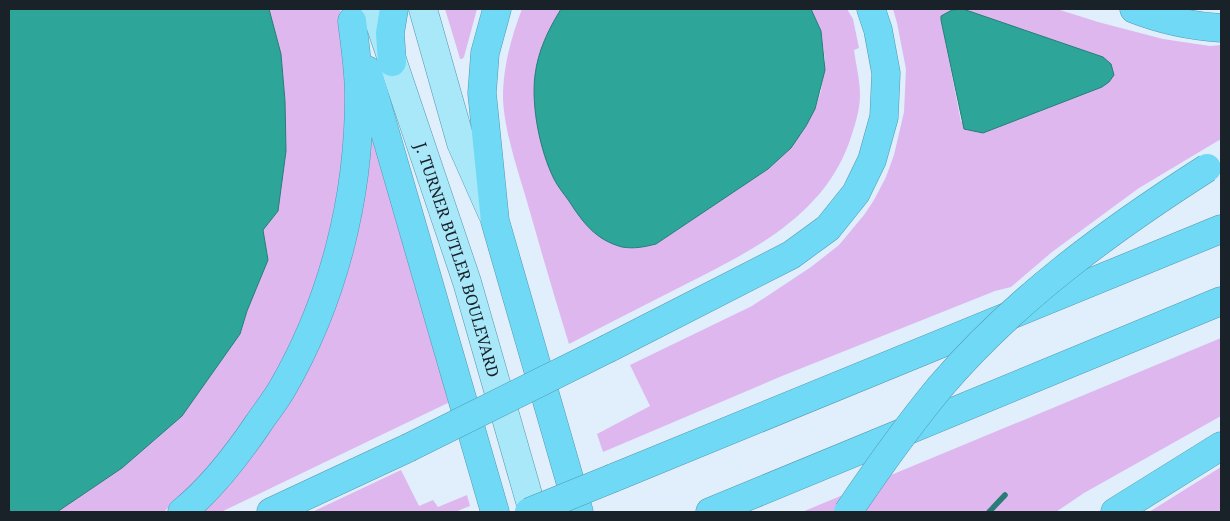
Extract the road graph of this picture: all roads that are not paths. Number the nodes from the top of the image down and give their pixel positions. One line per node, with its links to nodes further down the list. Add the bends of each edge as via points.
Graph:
1 (394, 9): 8 (highway, via 390,32)
2 (423, 9): 10 (main road, via 461,142)
3 (497, 9): 10 (highway, via 485,53 482,93)
4 (871, 9): 15 (highway, bridge, via 886,73 884,117 872,160 856,193 828,228 791,256 408,448)
5 (1134, 9): 7 (highway, via 1192,26)
6 (359, 13): 8 (main road, J. TURNER BUTLER BOULEVARD); 14 (highway, via 354,181 339,253 326,293 307,341 282,390 219,475); 16 (highway)
7 (1221, 28)
8 (392, 62): 18 (main road, J. TURNER BUTLER BOULEVARD, via 467,282)
9 (1214, 165): 21 (highway, bridge, via 1110,233 1020,306 941,386 888,452)
10 (495, 221): 19 (highway)
11 (1221, 229): 17 (highway, bridge)
12 (1221, 301): 20 (highway)
13 (1221, 446): 22 (highway)
14 (182, 512)
15 (271, 512)
16 (496, 512)
17 (529, 512)
18 (533, 512)
19 (579, 512)
20 (710, 512)
21 (848, 512)
22 (1115, 512)

